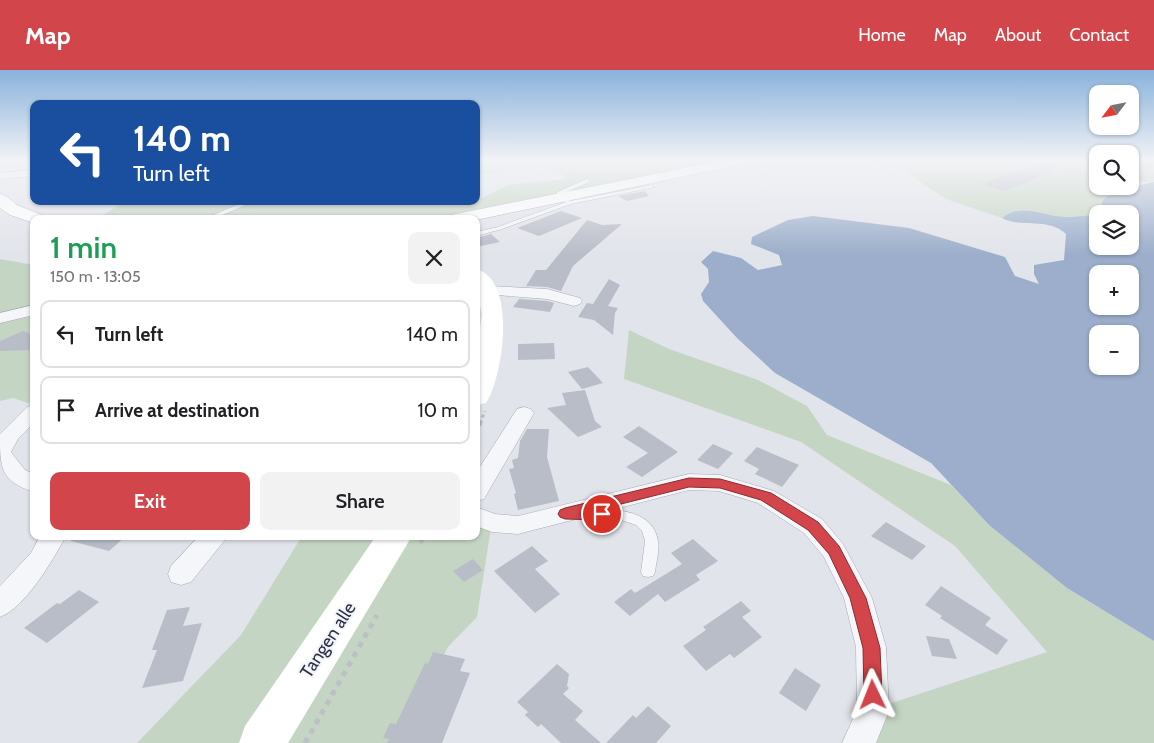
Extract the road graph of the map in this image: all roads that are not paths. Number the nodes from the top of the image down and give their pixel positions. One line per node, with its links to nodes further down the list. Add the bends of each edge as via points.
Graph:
1 (560, 192): 4 (lane)
2 (599, 192): 4 (main road)
3 (616, 192): 4 (lane)
4 (565, 200): 8 (main road); 10 (lane, via 500,228)
5 (1, 201): 9 (main road)
6 (242, 205): 7 (lane)
7 (217, 215)
8 (479, 215)
9 (30, 217)
10 (480, 233)
11 (482, 283): 12 (street); 15 (main road, via 494,313)
12 (574, 301)
13 (30, 311): 14 (street)
14 (0, 318)
15 (480, 390)
16 (524, 413): 20 (street)
17 (30, 415): 18 (street, via 10,435)
18 (0, 453): 19 (street, via 17,476)
19 (30, 482)
20 (480, 486)
21 (565, 514): 22 (street, via 518,525 492,523); 26 (lane, via 621,515 646,527 651,538); 30 (street, via 689,482 720,483 766,497 813,526 834,550 858,598 871,648 873,710)
22 (480, 518)
23 (51, 540): 28 (street, via 40,560)
24 (212, 540): 27 (street)
25 (405, 542): 29 (main road, Tangen alle)
26 (648, 572)
27 (181, 574)
28 (0, 605)
29 (262, 743)
30 (859, 743)

